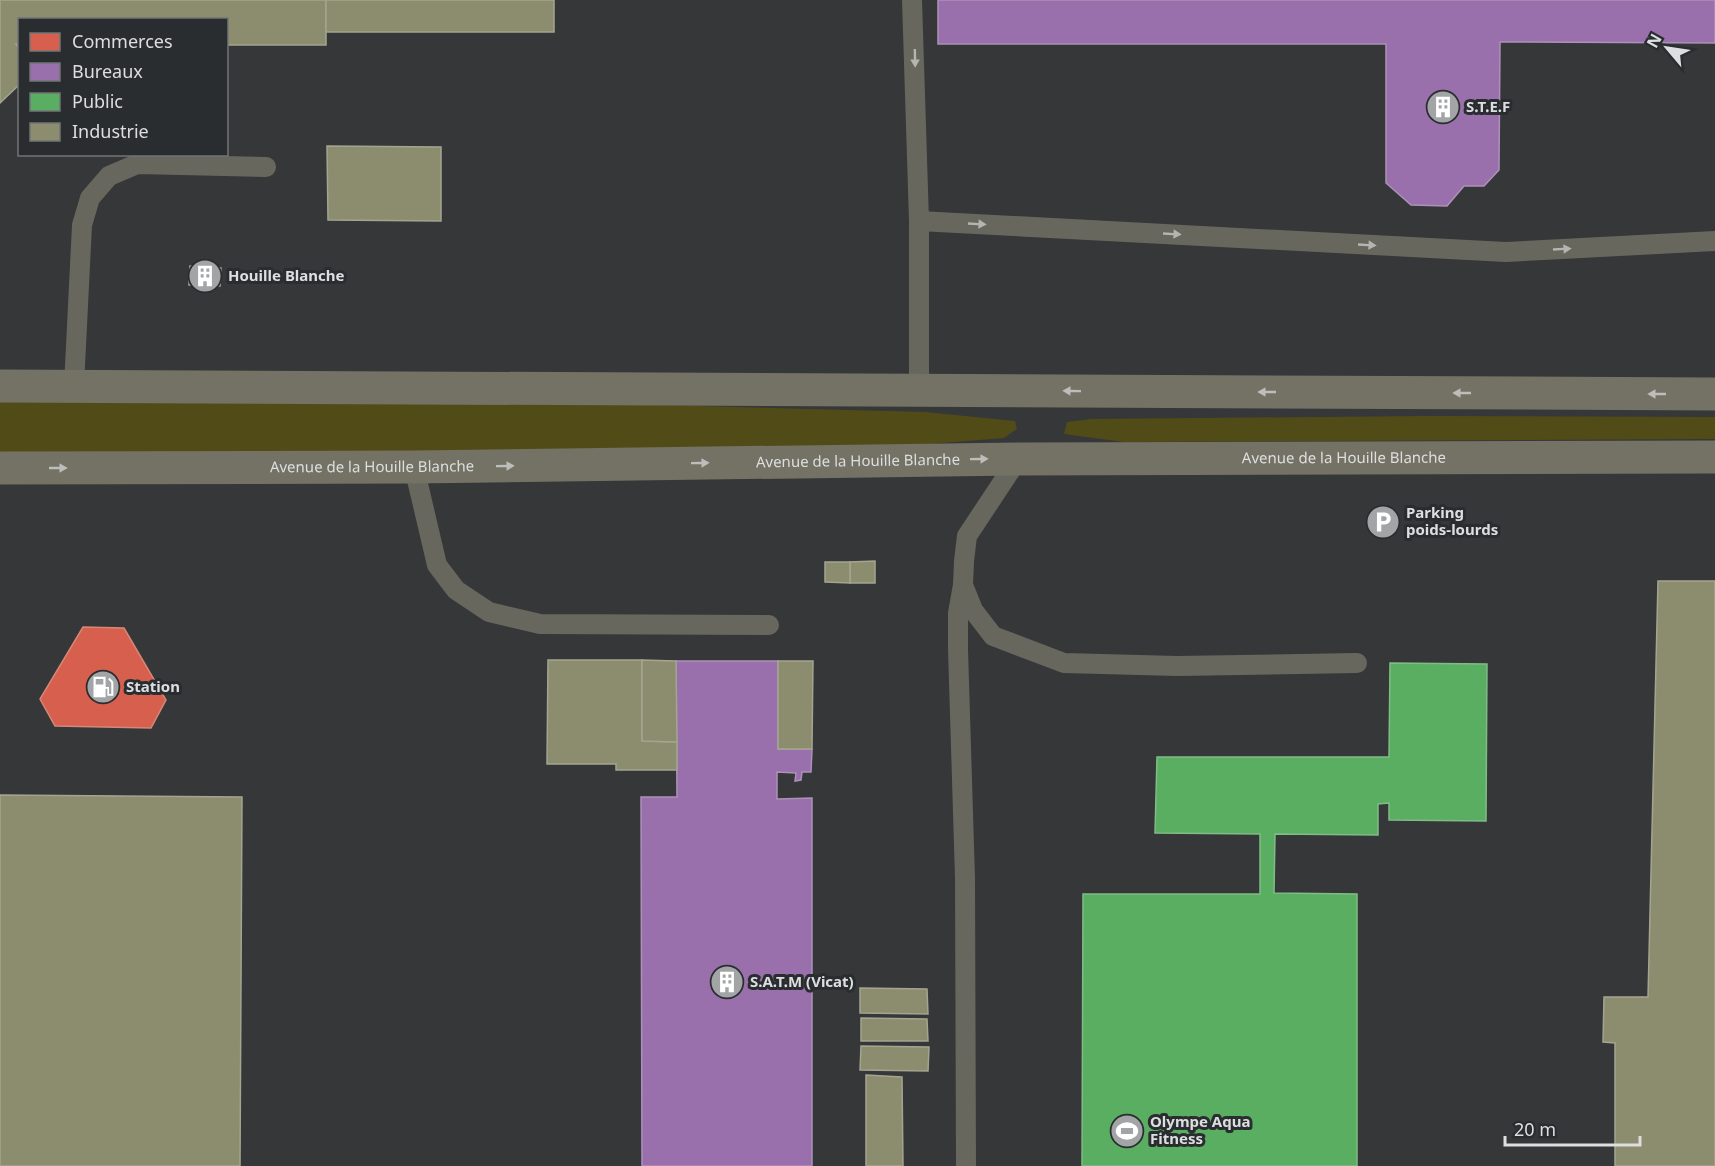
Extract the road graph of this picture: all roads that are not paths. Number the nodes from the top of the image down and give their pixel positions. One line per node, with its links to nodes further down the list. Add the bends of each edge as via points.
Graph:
1 (912, 0): 3 (lane, one-way to 3)
2 (266, 167): 6 (lane, via 137,164 109,176 90,198 82,225)
3 (919, 221): 4 (lane, one-way to 4, via 1506,252); 7 (lane)
4 (1715, 241)
5 (0, 386): 6 (main road)
6 (74, 386): 7 (main road)
7 (919, 389): 8 (main road, one-way to 7)
8 (1715, 394)
9 (1715, 457): 10 (main road, Avenue de la Houille Blanche)
10 (1018, 459): 11 (main road, Avenue de la Houille Blanche, one-way to 10); 13 (lane, via 967,536)
11 (414, 467): 12 (main road, Avenue de la Houille Blanche, one-way to 11); 14 (lane, via 437,565 456,590 489,612 540,624)
12 (0, 468)
13 (963, 585): 15 (lane, via 973,610 993,636 1064,663); 16 (lane, via 958,649 965,878)
14 (769, 625)
15 (1357, 663)
16 (966, 1166)

